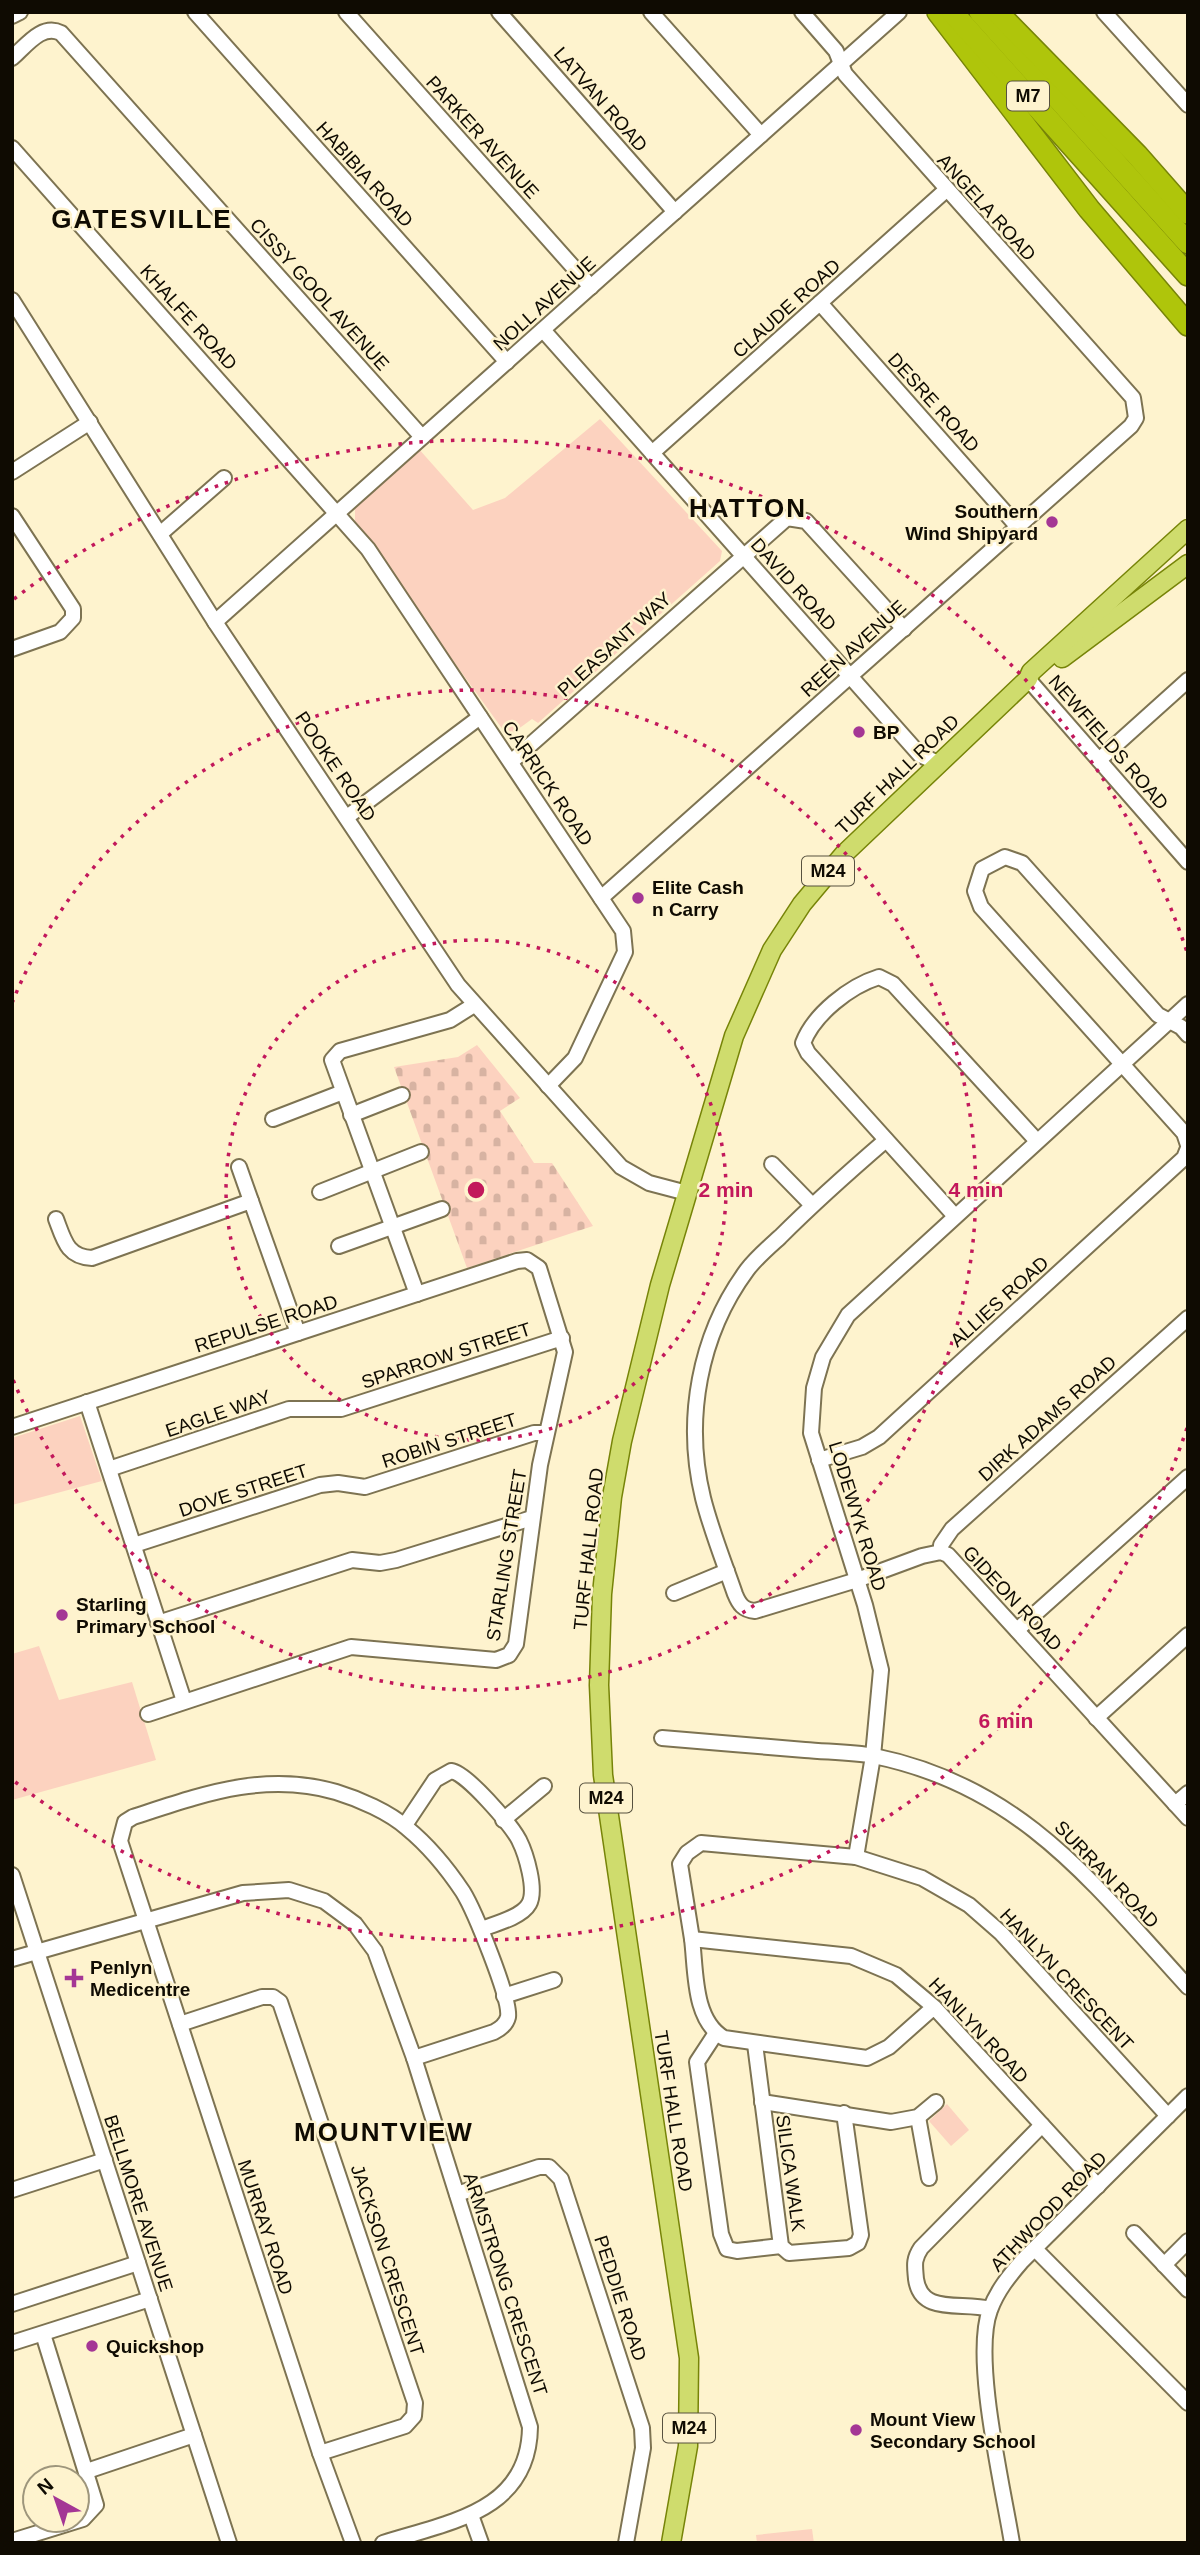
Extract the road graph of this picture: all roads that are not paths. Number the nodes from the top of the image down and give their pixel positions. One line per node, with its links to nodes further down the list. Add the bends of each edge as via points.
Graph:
1 (20, 12): 13 (street)
2 (195, 12): 30 (street, HABIBIA ROAD)
3 (346, 12): 25 (street, PARKER AVENUE)
4 (499, 12): 21 (street, LATVAN ROAD)
5 (651, 12): 17 (street)
6 (802, 12): 15 (street, ANGELA ROAD, via 836,51)
7 (899, 12): 15 (street, NOLL AVENUE)
8 (938, 12): 28 (highway, via 1089,209)
9 (953, 12): 19 (highway, M7)
10 (980, 12): 19 (highway, M7)
11 (997, 12): 22 (highway)
12 (1104, 12): 16 (street)
13 (12, 16)
14 (12, 58): 33 (street, CISSY GOOL AVENUE, via 43,32 61,33)
15 (841, 64): 17 (street, NOLL AVENUE); 20 (street, ANGELA ROAD)
16 (1188, 105)
17 (761, 135): 21 (street, NOLL AVENUE)
18 (12, 148): 37 (street, KHALFE ROAD)
19 (1112, 174): 23 (highway, M7); 24 (highway, M7)
20 (946, 190): 27 (street, CLAUDE ROAD); 32 (street, ANGELA ROAD, via 1133,398 1137,414)
21 (675, 212): 25 (street, NOLL AVENUE)
22 (1188, 213)
23 (1188, 243)
24 (1188, 275)
25 (591, 287): 29 (street, NOLL AVENUE)
26 (12, 300): 31 (street, POOKE ROAD)
27 (820, 303): 34 (street, CLAUDE ROAD); 39 (street, DESRE ROAD)
28 (1188, 325)
29 (543, 330): 30 (street, NOLL AVENUE); 34 (street, DAVID ROAD)
30 (507, 362): 33 (street, NOLL AVENUE)
31 (90, 422): 35 (street); 41 (street, POOKE ROAD)
32 (1132, 426): 39 (street, REEN AVENUE)
33 (422, 437): 37 (street, NOLL AVENUE)
34 (653, 453): 42 (street, DAVID ROAD)
35 (12, 472)
36 (224, 478): 41 (street)
37 (338, 513): 44 (street, NOLL AVENUE); 50 (street, CARRICK ROAD, via 375,559)
38 (12, 516): 46 (street, via 73,609 73,618 60,632)
39 (1018, 527): 45 (street, REEN AVENUE)
40 (1188, 529): 48 (main road, TURF HALL ROAD / M24)
41 (160, 534): 44 (street, POOKE ROAD)
42 (743, 555): 45 (street, PLEASANT WAY, via 783,520 802,519); 47 (street, DAVID ROAD); 52 (street, PLEASANT WAY)
43 (1188, 564): 48 (main road, TURF HALL ROAD / M24, via 1040,676)
44 (215, 622): 54 (street, POOKE ROAD)
45 (904, 629): 47 (street, REEN AVENUE)
46 (12, 649)
47 (850, 676): 53 (street, DAVID ROAD, via 920,755); 56 (street, REEN AVENUE)
48 (1028, 679): 51 (street, NEWFIELDS ROAD); 53 (main road, TURF HALL ROAD / M24)
49 (1188, 680): 51 (street)
50 (480, 717): 52 (street, CARRICK ROAD); 54 (street)
51 (1099, 760): 55 (street, NEWFIELDS ROAD)
52 (511, 762): 56 (street, CARRICK ROAD)
53 (937, 763): 75 (main road, TURF HALL ROAD / M24, via 822,878 772,950 741,1017)
54 (347, 817): 58 (street, POOKE ROAD)
55 (1185, 853)
56 (601, 898): 62 (street, CARRICK ROAD, via 623,932 625,952 575,1058)
57 (1188, 1004): 59 (street, LODEWYK ROAD)
58 (474, 1005): 62 (street, POOKE ROAD); 63 (street, via 450,1020 336,1053 332,1065)
59 (1170, 1020): 60 (street, ALLIES ROAD); 61 (street, LODEWYK ROAD); 61 (street, ALLIES ROAD, via 1158,1015 1022,863 1005,857 986,865 976,882 981,907)
60 (1188, 1035)
61 (1122, 1064): 68 (street, LODEWYK ROAD); 69 (street, ALLIES ROAD, via 1184,1133)
62 (548, 1086): 75 (street, POOKE ROAD, via 630,1174)
63 (343, 1092): 65 (street); 66 (street)
64 (402, 1095): 65 (street)
65 (351, 1115): 73 (street)
66 (273, 1119)
67 (886, 1140): 68 (street, via 803,1043 808,1029 858,984 878,977 893,985); 77 (street, GIDEON ROAD); 79 (street)
68 (1036, 1140): 79 (street, LODEWYK ROAD)
69 (1188, 1146): 92 (street, ALLIES ROAD, via 1184,1158 879,1437)
70 (421, 1152): 73 (street)
71 (772, 1164): 77 (street)
72 (239, 1167): 76 (street)
73 (371, 1170): 74 (street); 81 (street)
74 (320, 1192)
75 (687, 1193): 170 (main road, TURF HALL ROAD / M24, via 635,1382 618,1464 602,1594 599,1685 609,1821 689,2358 688,2445)
76 (251, 1201): 80 (street, via 93,1258 71,1252); 86 (street)
77 (812, 1205): 99 (street, GIDEON ROAD, via 747,1270 718,1319 701,1367 695,1407 696,1460)
78 (442, 1209): 81 (street)
79 (954, 1215): 92 (street, LODEWYK ROAD, via 848,1315 823,1357 814,1388 811,1433)
80 (56, 1219)
81 (392, 1227): 82 (street); 84 (street)
82 (339, 1246)
83 (532, 1262): 84 (street, REPULSE ROAD, via 517,1261); 87 (street, STARLING STREET, via 539,1268)
84 (416, 1294): 86 (street, REPULSE ROAD)
85 (1188, 1318): 98 (street, DIRK ADAMS ROAD, via 952,1529)
86 (298, 1333): 88 (street, REPULSE ROAD)
87 (562, 1338): 89 (street, SPARROW STREET); 91 (street, STARLING STREET, via 565,1361)
88 (87, 1402): 90 (street, REPULSE ROAD); 93 (street)
89 (341, 1409): 93 (street, EAGLE WAY, via 289,1409)
90 (12, 1427)
91 (546, 1433): 95 (street, ROBIN STREET); 96 (street, STARLING STREET)
92 (820, 1460): 100 (street, LODEWYK ROAD)
93 (108, 1469): 97 (street)
94 (1188, 1477): 103 (street)
95 (365, 1487): 97 (street, DOVE STREET, via 330,1482)
96 (532, 1518): 102 (street, via 386,1562 352,1560); 105 (street, STARLING STREET, via 516,1644 504,1658 351,1647)
97 (134, 1545): 102 (street)
98 (941, 1552): 100 (street, GIDEON ROAD); 103 (street, GIDEON ROAD, via 956,1562)
99 (727, 1571): 100 (street, GIDEON ROAD, via 739,1604 747,1611); 101 (street)
100 (857, 1580): 109 (street, LODEWYK ROAD, via 881,1670)
101 (674, 1593)
102 (158, 1623): 105 (street)
103 (1017, 1630): 107 (street, GIDEON ROAD)
104 (1188, 1635): 107 (street)
105 (184, 1701): 106 (street, STARLING STREET)
106 (148, 1714)
107 (1096, 1718): 112 (street, GIDEON ROAD)
108 (662, 1738): 109 (street, SURRAN ROAD)
109 (873, 1756): 116 (street, LODEWYK ROAD); 124 (street, SURRAN ROAD, via 960,1783 1044,1836)
110 (544, 1786): 114 (street)
111 (1188, 1793): 112 (street)
112 (1175, 1804): 113 (street, GIDEON ROAD)
113 (1188, 1818)
114 (503, 1820): 115 (street, via 465,1778 451,1771 435,1780); 119 (street, via 519,1841 531,1899 524,1910)
115 (405, 1825): 118 (street, MURRAY ROAD, via 336,1793 277,1782 229,1787 133,1817 121,1828 120,1840); 119 (street, via 453,1878)
116 (856, 1857): 120 (street, HANLYN CRESCENT, via 701,1843 680,1864); 135 (street, HANLYN CRESCENT, via 922,1878 969,1905 1001,1933)
117 (12, 1875): 121 (street, BELLMORE AVENUE)
118 (146, 1922): 121 (street, ARMSTRONG CRESCENT); 127 (street, MURRAY ROAD); 130 (street, ARMSTRONG CRESCENT, via 258,1890 289,1890 324,1901 355,1924 375,1951)
119 (481, 1929): 125 (street)
120 (692, 1939): 126 (street, HANLYN ROAD, via 851,1956 896,1975); 128 (street, via 702,2010)
121 (37, 1952): 122 (street, ARMSTRONG CRESCENT); 138 (street, BELLMORE AVENUE)
122 (12, 1959)
123 (554, 1980): 125 (street)
124 (1188, 1987)
125 (504, 1996): 130 (street, via 508,2015 502,2028)
126 (934, 2007): 129 (street, via 889,2047 867,2058); 137 (street, HANLYN ROAD)
127 (180, 2024): 157 (street, MURRAY ROAD); 157 (street, JACKSON CRESCENT, via 262,1997 280,2002 415,2403 414,2416 405,2426)
128 (716, 2033): 129 (street); 145 (street, via 696,2063 721,2234 727,2249 737,2252)
129 (755, 2044): 132 (street, SILICA WALK)
130 (414, 2058): 142 (street, ARMSTRONG CRESCENT)
131 (1188, 2096): 135 (street, ATHWOOD ROAD)
132 (762, 2102): 134 (street, SILICA WALK); 145 (street, SILICA WALK)
133 (936, 2102): 136 (street)
134 (844, 2113): 136 (street, SILICA WALK, via 891,2122); 145 (street, SILICA WALK, via 861,2235 858,2243 849,2248 789,2253)
135 (1168, 2116): 140 (street, ATHWOOD ROAD)
136 (918, 2117): 139 (street)
137 (1042, 2125): 140 (street, HANLYN ROAD); 152 (street, via 914,2259 923,2298)
138 (105, 2161): 141 (street); 147 (street, BELLMORE AVENUE)
139 (929, 2178)
140 (1098, 2186): 146 (street, ATHWOOD ROAD)
141 (12, 2190)
142 (457, 2194): 162 (street, ARMSTRONG CRESCENT, via 530,2427 528,2454 519,2476 496,2500); 169 (street, PEDDIE ROAD, via 539,2167 550,2167 561,2179 642,2428 643,2448)
143 (1134, 2233): 148 (street)
144 (1188, 2241): 148 (street)
145 (781, 2246)
146 (1035, 2249): 152 (street, ATHWOOD ROAD, via 1001,2287); 155 (street)
147 (138, 2263): 150 (street, BELLMORE AVENUE); 151 (street)
148 (1164, 2265): 149 (street)
149 (1188, 2290)
150 (150, 2299): 153 (street); 156 (street, BELLMORE AVENUE)
151 (12, 2304)
152 (990, 2309): 171 (street, ATHWOOD ROAD, via 984,2335 985,2376)
153 (44, 2334): 154 (street); 158 (street)
154 (12, 2343)
155 (1188, 2403)
156 (194, 2435): 159 (street); 165 (street, BELLMORE AVENUE)
157 (320, 2453): 166 (street, MURRAY ROAD)
158 (85, 2464)
159 (91, 2470)
160 (91, 2483): 161 (street, via 97,2500)
161 (91, 2511)
162 (471, 2515): 167 (street, ARMSTRONG CRESCENT); 168 (street)
163 (33, 2534): 164 (street)
164 (12, 2541)
165 (229, 2543)
166 (353, 2543)
167 (383, 2543)
168 (481, 2543)
169 (626, 2543)
170 (671, 2543)
171 (1012, 2543)

